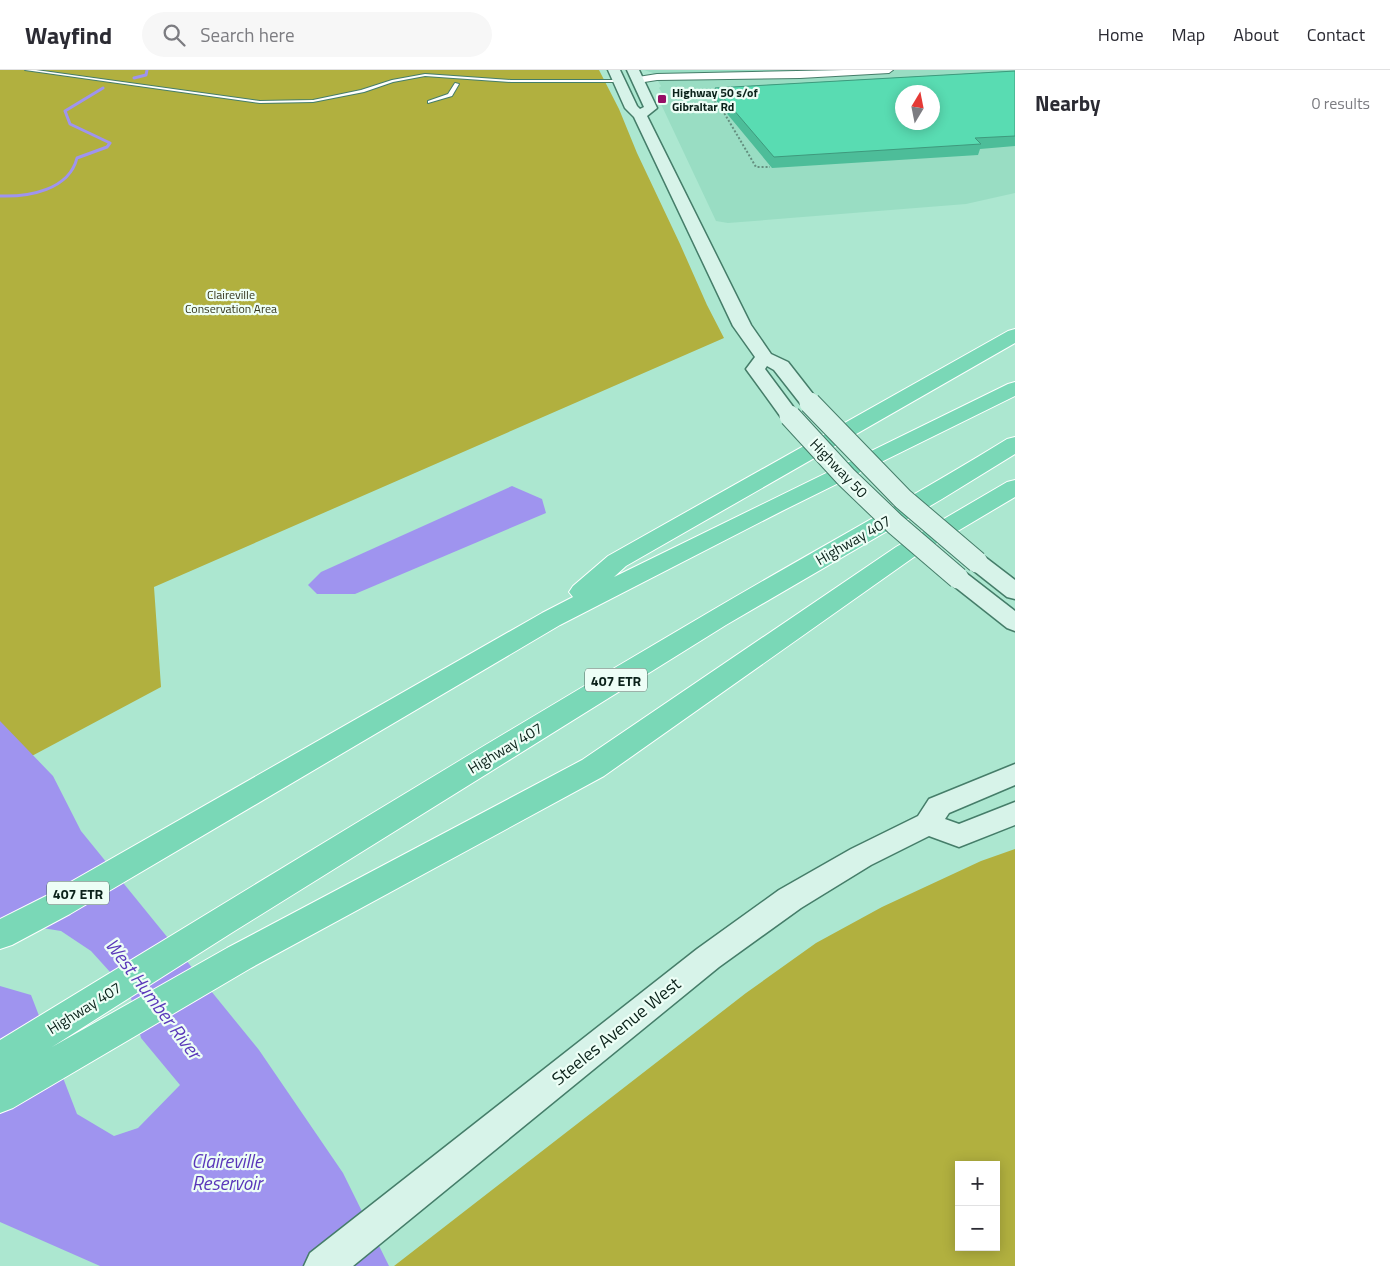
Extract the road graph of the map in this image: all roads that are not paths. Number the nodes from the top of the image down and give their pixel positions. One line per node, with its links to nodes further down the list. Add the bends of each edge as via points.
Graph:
1 (27, 70): 5 (lane, via 260,102 313,101 425,75)
2 (889, 70): 4 (street, via 699,80)
3 (616, 75): 4 (street); 5 (lane); 9 (main road, Highway 50, via 631,108)
4 (635, 75): 9 (main road, via 651,108)
5 (511, 81): 7 (lane)
6 (458, 84): 8 (lane, via 448,96)
7 (507, 87)
8 (430, 102)
9 (640, 115): 11 (main road, Highway 50, via 742,326)
10 (1015, 335): 16 (highway, via 617,561)
11 (765, 358): 15 (main road, Highway 50, bridge, via 781,366 810,403 896,493); 17 (main road, Highway 50, bridge, via 756,369 790,416 846,476 895,524)
12 (1015, 388): 16 (highway, 407 ETR)
13 (1015, 444): 22 (highway, Highway 407 / 407 ETR, via 717,619)
14 (1015, 487): 23 (highway, via 905,552 593,768 239,958)
15 (1015, 592)
16 (551, 619): 21 (highway, 407 ETR, via 58,905)
17 (1015, 623)
18 (1015, 774): 20 (main road, Steeles Avenue West, via 939,806)
19 (1015, 813): 20 (main road, via 959,836)
20 (928, 824): 24 (main road, Steeles Avenue West, via 861,857 790,899 728,943)
21 (0, 935)
22 (0, 1060)
23 (0, 1096)
24 (323, 1266)

